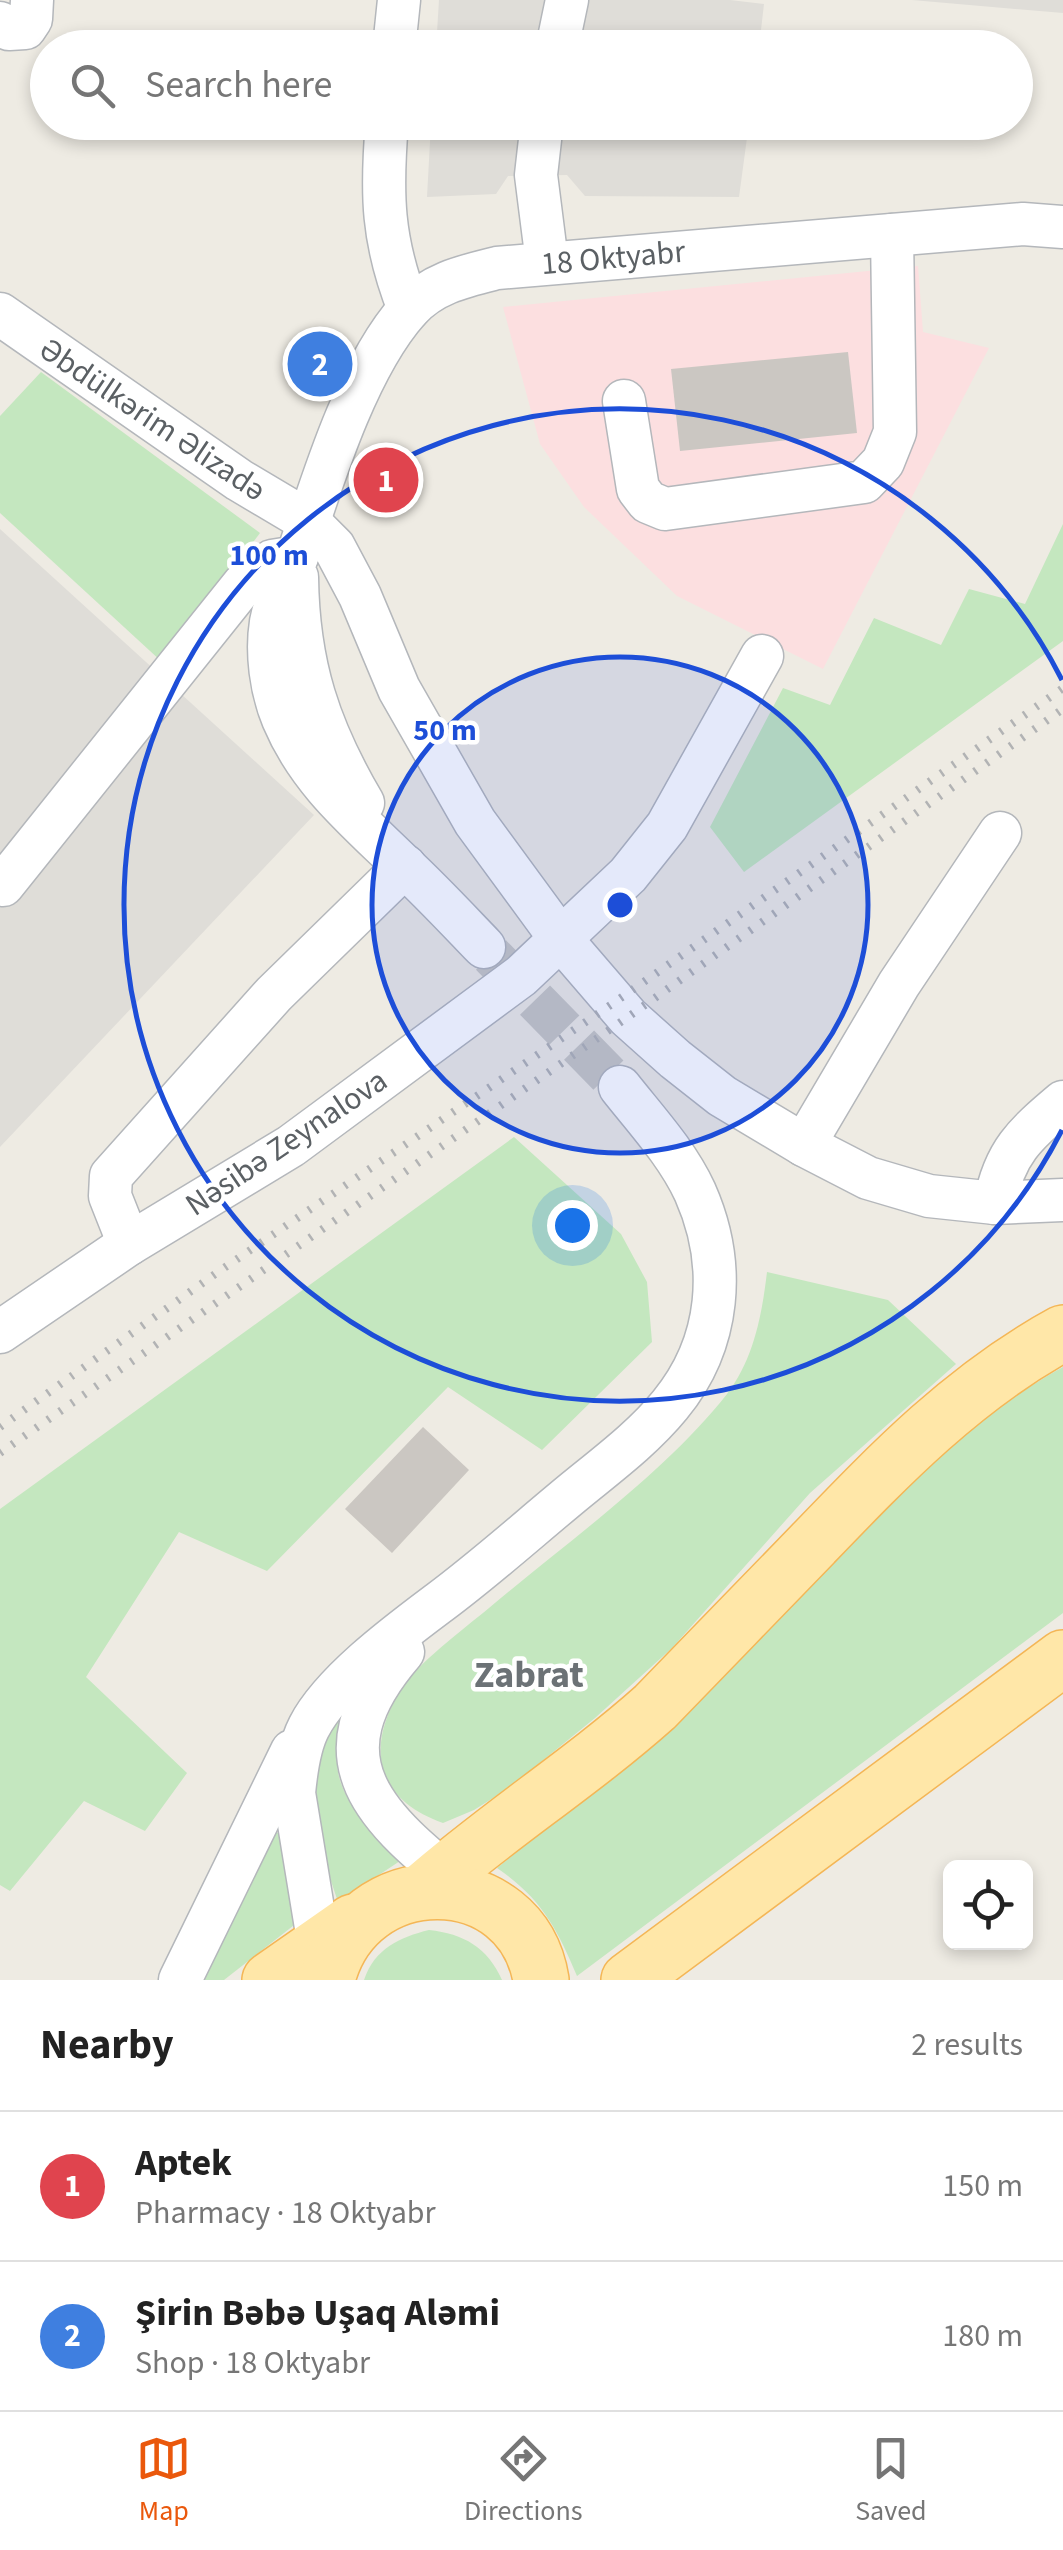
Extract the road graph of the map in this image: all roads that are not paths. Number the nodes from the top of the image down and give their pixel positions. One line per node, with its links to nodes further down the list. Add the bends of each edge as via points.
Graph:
1 (32, 0): 4 (street, via 25,28)
2 (400, 0): 5 (street)
3 (567, 0): 6 (street)
4 (0, 23)
5 (396, 30)
6 (561, 30)
7 (386, 140): 12 (street, via 384,221 392,267)
8 (540, 140): 11 (street, via 536,175)
9 (1063, 227): 10 (street, 18 Oktyabr)
10 (892, 235): 11 (street, 18 Oktyabr); 14 (street, via 895,432 883,462 864,482 665,509 638,490)
11 (547, 262): 12 (street, 18 Oktyabr, via 456,278)
12 (409, 308): 15 (street, 18 Oktyabr, via 352,406)
13 (0, 314): 15 (street, Əbdülkərim Əlizadə, via 240,480)
14 (624, 401)
15 (302, 539): 18 (street, 18 Oktyabr, via 271,624 269,650 282,716 313,774); 19 (street, via 243,586); 20 (street, Əbdülkərim Əlizadə, via 334,547 399,689 476,822)
16 (762, 656): 20 (street, Nəsibə Zeynalova, via 667,826 628,875)
17 (1000, 833): 24 (street, via 898,984)
18 (404, 866): 21 (street, 18 Oktyabr); 27 (street, via 274,994 110,1176 110,1196)
19 (3, 886)
20 (560, 938): 24 (street, Əbdülkərim Əlizadə, via 674,1059); 27 (street, Nəsibə Zeynalova, via 521,976 291,1146)
21 (484, 946)
22 (620, 1088): 30 (street, via 694,1190 712,1237 713,1323 672,1402 640,1438)
23 (1063, 1102): 26 (street, via 1014,1148)
24 (804, 1146): 26 (street, Əbdülkərim Əlizadə, via 868,1178 929,1196)
25 (1063, 1200): 26 (street, Əbdülkərim Əlizadə)
26 (994, 1203)
27 (129, 1244): 28 (street, Nəsibə Zeynalova)
28 (0, 1332)
29 (1063, 1333): 33 (main road, via 945,1413 654,1707)
30 (455, 1591): 32 (street, via 381,1647); 33 (street, via 370,1700 356,1756 382,1812)
31 (1063, 1658): 38 (main road)
32 (309, 1726): 34 (street, via 294,1793); 35 (street)
33 (449, 1888): 34 (main road, via 394,1898 368,1912); 37 (main road, via 506,1918 526,1940)
34 (323, 1968): 36 (main road)
35 (180, 1980)
36 (270, 1980)
37 (541, 1980)
38 (629, 1980)

